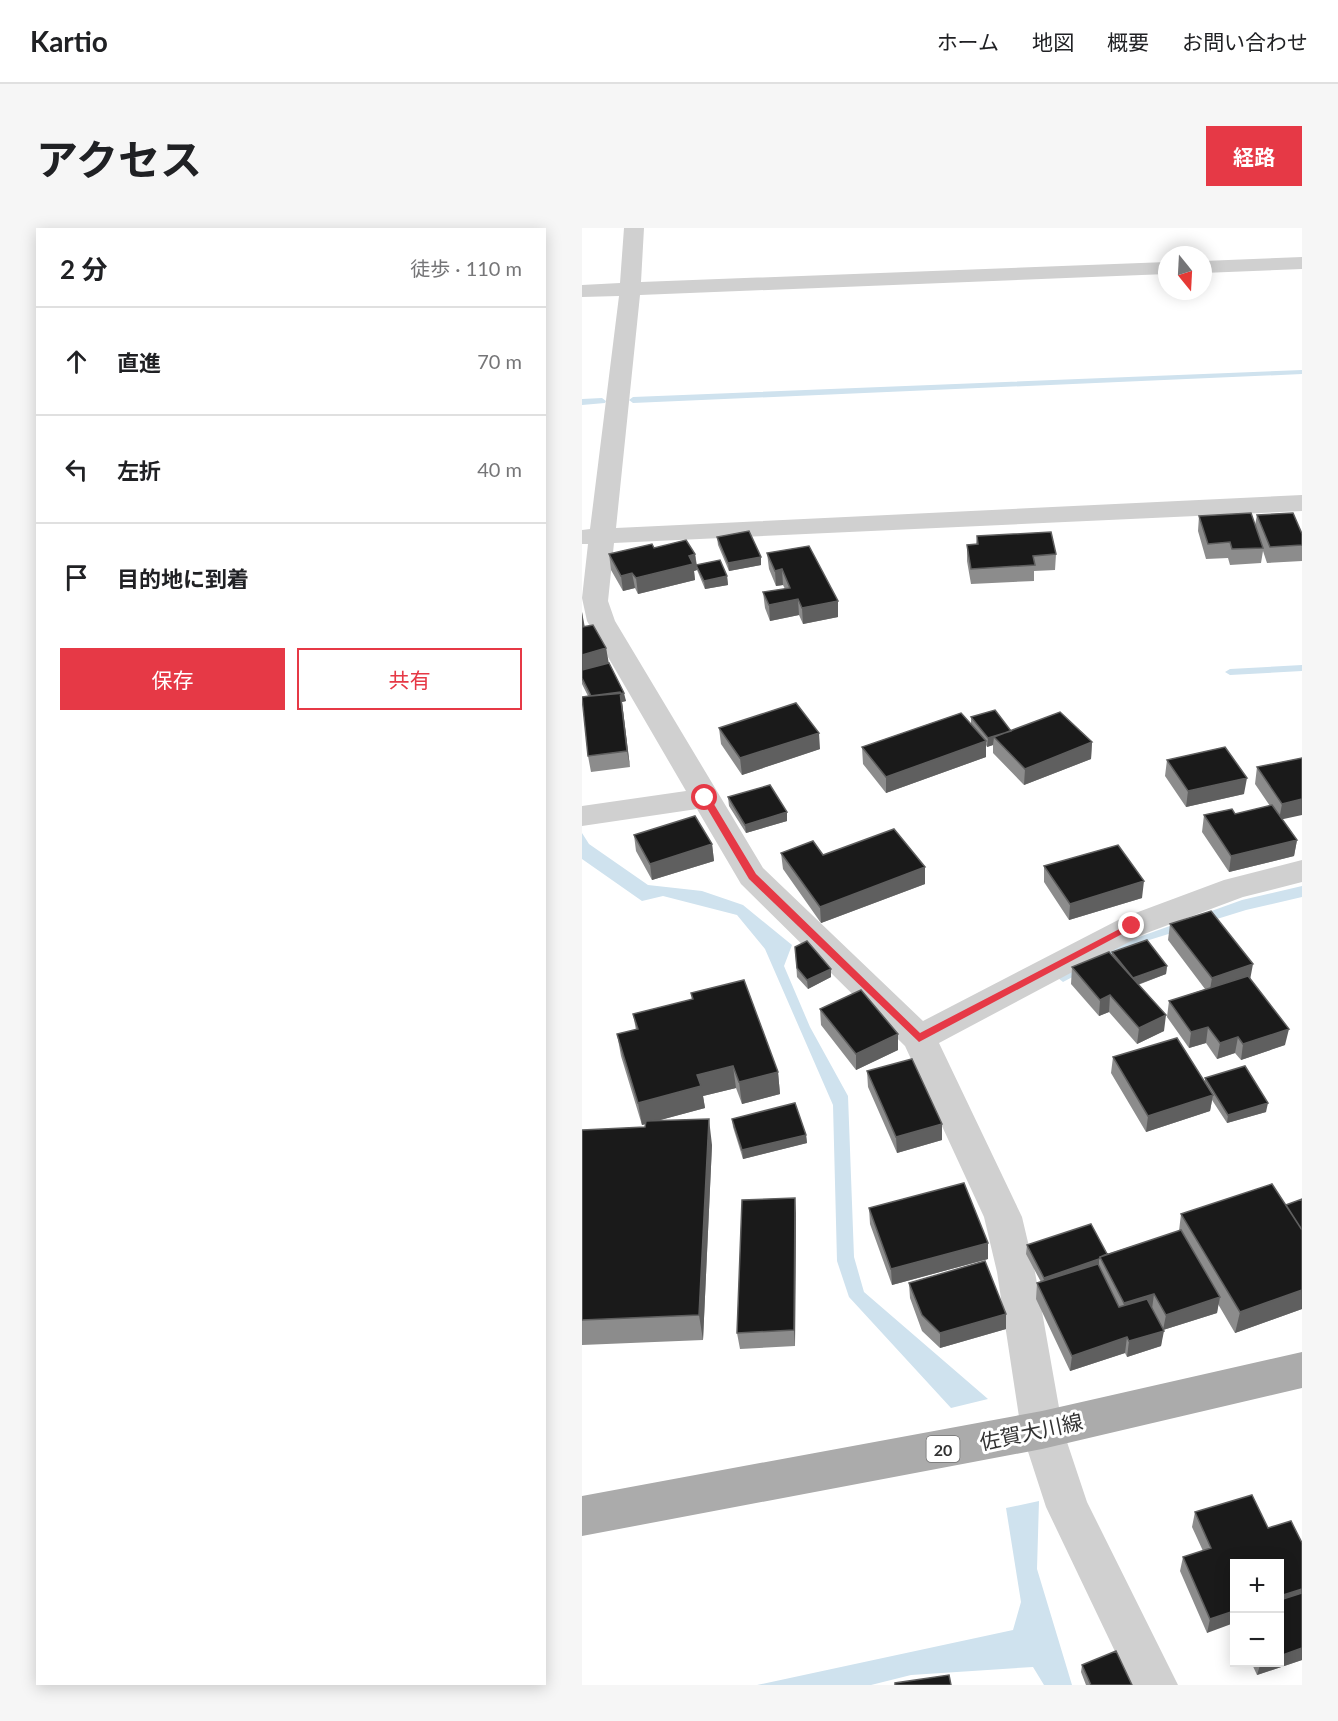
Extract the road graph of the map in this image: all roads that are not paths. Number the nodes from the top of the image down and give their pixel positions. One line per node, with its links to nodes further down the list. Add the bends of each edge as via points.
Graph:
1 (634, 228): 5 (street)
2 (1302, 263): 3 (street)
3 (1212, 267)
4 (1158, 268): 5 (street)
5 (630, 289): 6 (street); 8 (street)
6 (582, 291)
7 (1302, 503): 8 (street)
8 (593, 537): 9 (street, via 595,601 601,621)
9 (705, 798): 10 (street); 12 (street, via 752,876)
10 (584, 815)
11 (1302, 871): 12 (street, via 1235,888 1132,926)
12 (919, 1038): 14 (street, via 1003,1217)
13 (1302, 1370): 14 (main road, 佐賀大川線 / 20)
14 (1042, 1430): 15 (main road, 佐賀大川線 / 20); 16 (street, via 1068,1507)
15 (582, 1516)
16 (1155, 1685)

